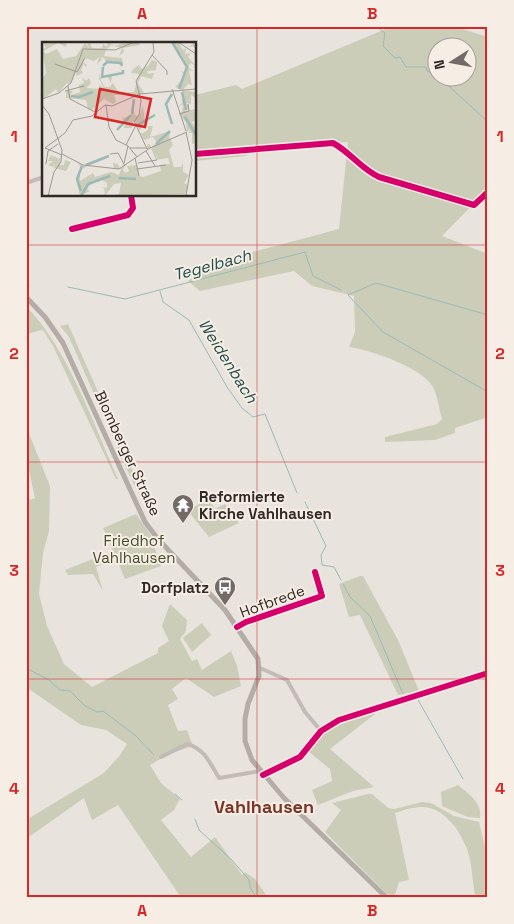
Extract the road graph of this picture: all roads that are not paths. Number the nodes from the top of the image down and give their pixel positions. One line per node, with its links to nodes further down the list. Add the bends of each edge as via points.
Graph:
1 (196, 154): 5 (street, via 333,143 368,172 379,177)
2 (42, 178): 3 (street)
3 (26, 183)
4 (131, 196): 6 (street, via 133,208 128,215)
5 (474, 205)
6 (72, 229)
7 (26, 297): 9 (main road, Blomberger Straße, via 46,317 62,343 145,522 223,608)
8 (315, 572): 9 (street, Hofbrede, via 322,596)
9 (236, 627): 10 (main road, Blomberger Straße, via 258,659)
10 (260, 668): 12 (street, via 287,680 305,712); 14 (main road, via 244,728 246,747)
11 (488, 673): 12 (main road, via 351,715)
12 (321, 731): 14 (main road, via 300,757)
13 (161, 757): 14 (street, via 187,744 197,746 205,754 219,778)
14 (261, 773): 15 (main road)
15 (387, 898)

